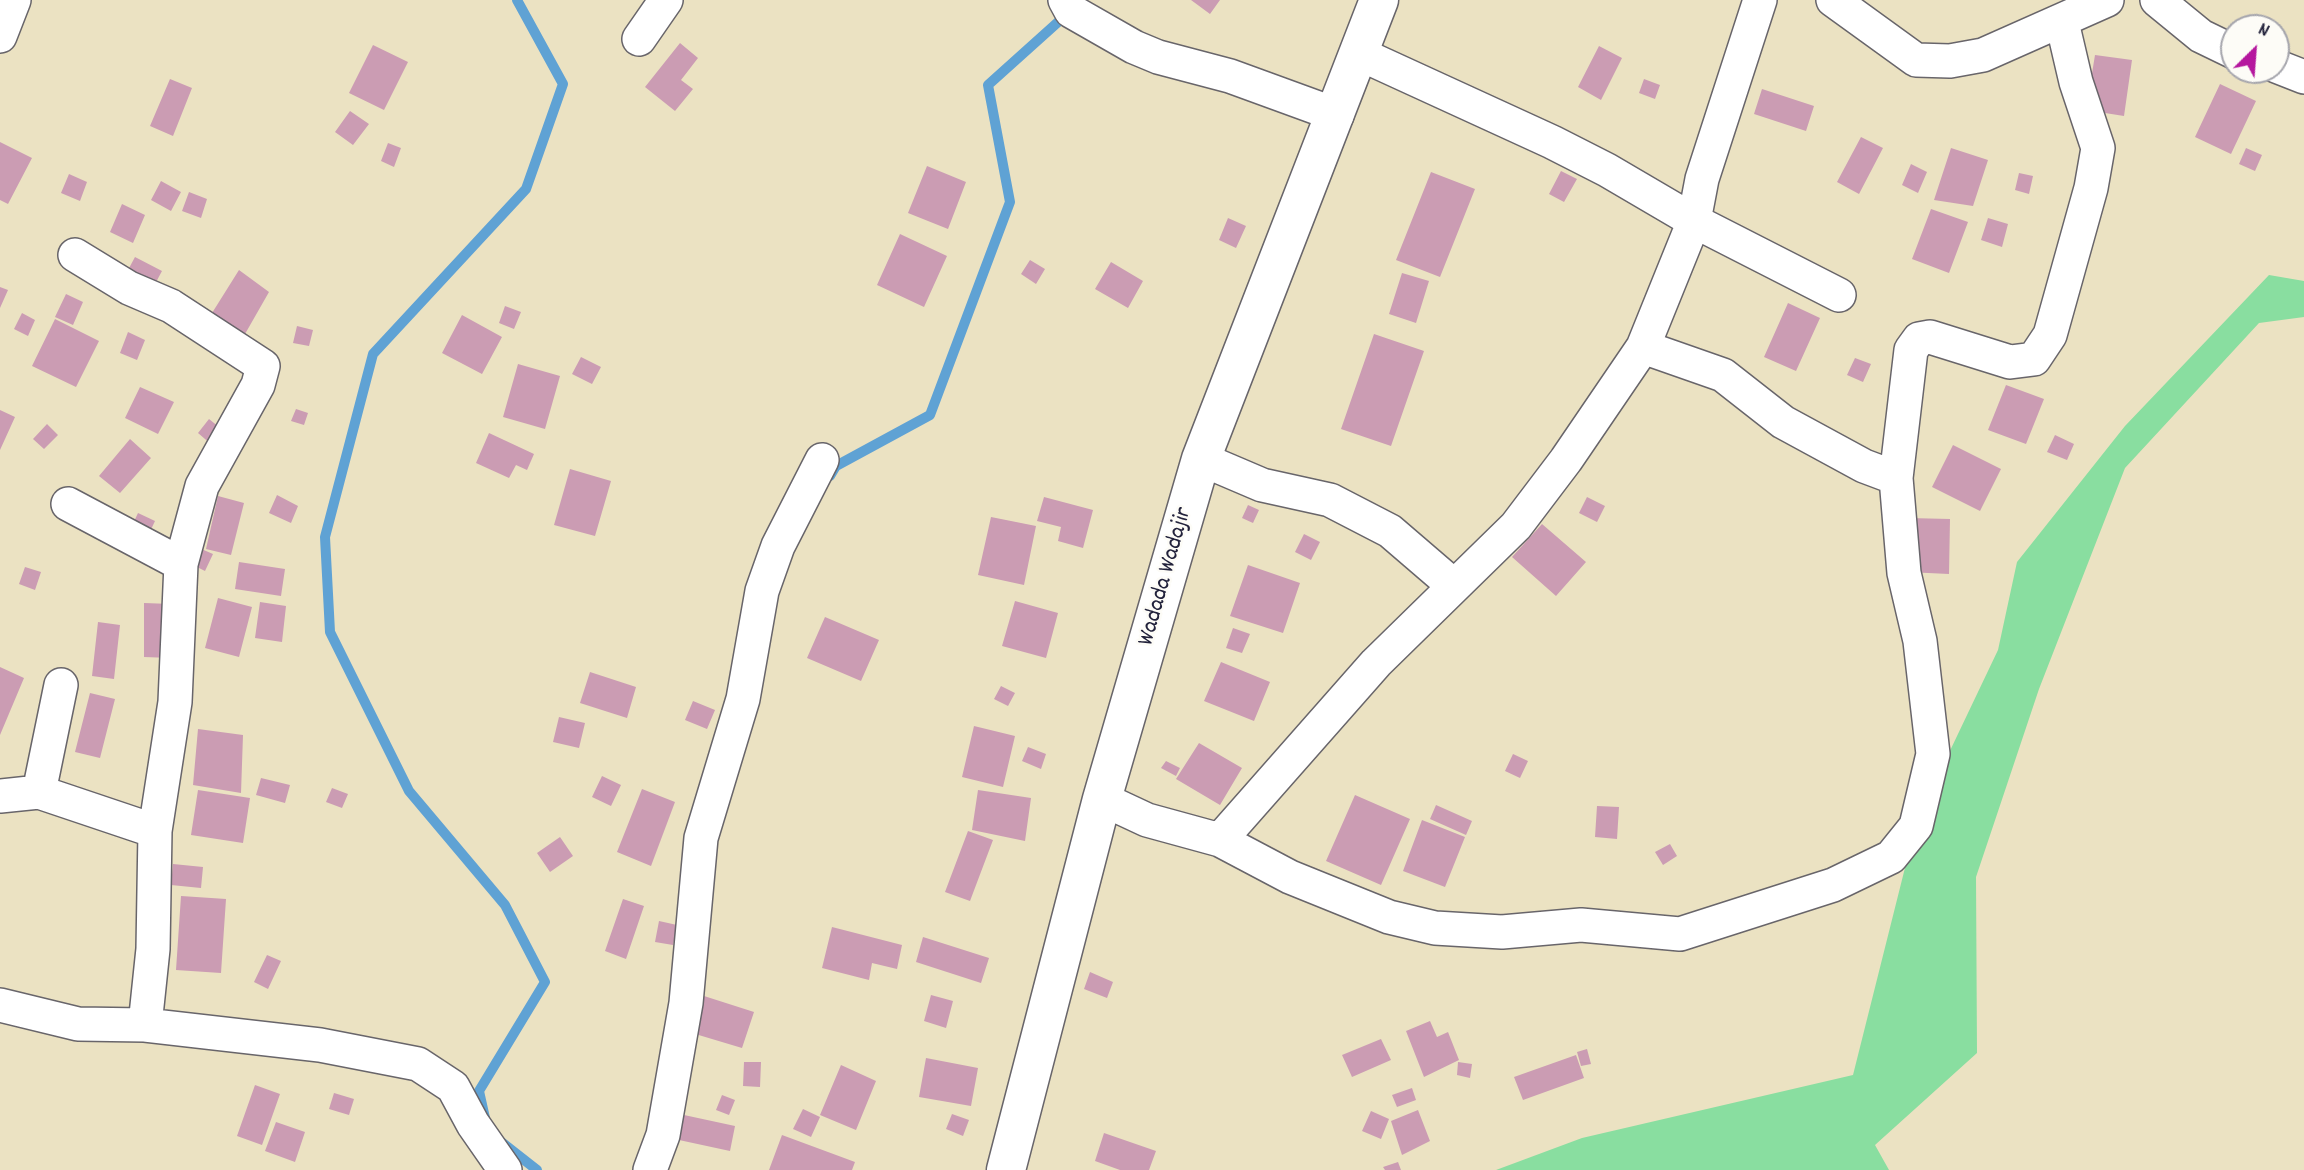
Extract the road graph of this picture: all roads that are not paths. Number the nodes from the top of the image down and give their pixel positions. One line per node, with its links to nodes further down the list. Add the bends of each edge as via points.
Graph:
1 (15, 0): 10 (street)
2 (666, 0): 11 (street)
3 (1065, 0): 14 (street, via 1071,10 1135,47)
4 (1379, 0): 13 (street, Wadada Wadajir)
5 (1760, 0): 15 (street, via 1702,178)
6 (1832, 0): 9 (street, via 1916,60 1950,61 1983,54)
7 (2107, 0): 9 (street)
8 (2157, 0): 12 (street, via 2201,37)
9 (2062, 22): 21 (street, via 2098,148 2050,335 2034,359 2010,362 1930,337 1919,339 1911,350)
10 (0, 36)
11 (639, 39)
12 (2220, 46)
13 (1360, 54): 14 (street, Wadada Wadajir); 15 (street, via 1563,148)
14 (1337, 115): 19 (street, Wadada Wadajir)
15 (1694, 221): 17 (street); 18 (street)
16 (75, 255): 23 (street, via 129,288 171,306 263,366 258,385 202,486)
17 (1839, 295)
18 (1643, 347): 21 (street, via 1723,375 1783,422 1864,467); 24 (street, via 1516,526)
19 (1201, 459): 24 (street, via 1262,485 1330,500 1390,531); 28 (street, Wadada Wadajir)
20 (822, 460): 34 (street, via 778,547 762,591 743,699 701,838 686,1003 663,1135)
21 (1896, 478): 30 (street, via 1904,573 1920,641 1933,754 1916,825 1891,857 1833,885 1680,934 1581,925 1502,932 1435,928 1389,917 1290,877)
22 (68, 504): 23 (street)
23 (181, 564): 29 (street, via 175,702)
24 (1454, 586): 30 (street, via 1376,663)
25 (61, 685): 26 (street)
26 (39, 792): 27 (street); 29 (street)
27 (0, 796)
28 (1102, 799): 30 (street, via 1147,820); 35 (street, Wadada Wadajir)
29 (155, 831): 32 (street, via 153,949)
30 (1220, 840)
31 (0, 1005): 32 (street, via 78,1024)
32 (145, 1026): 33 (street, via 320,1045 418,1064 453,1087)
33 (505, 1170)
34 (650, 1170)
35 (1006, 1170)

